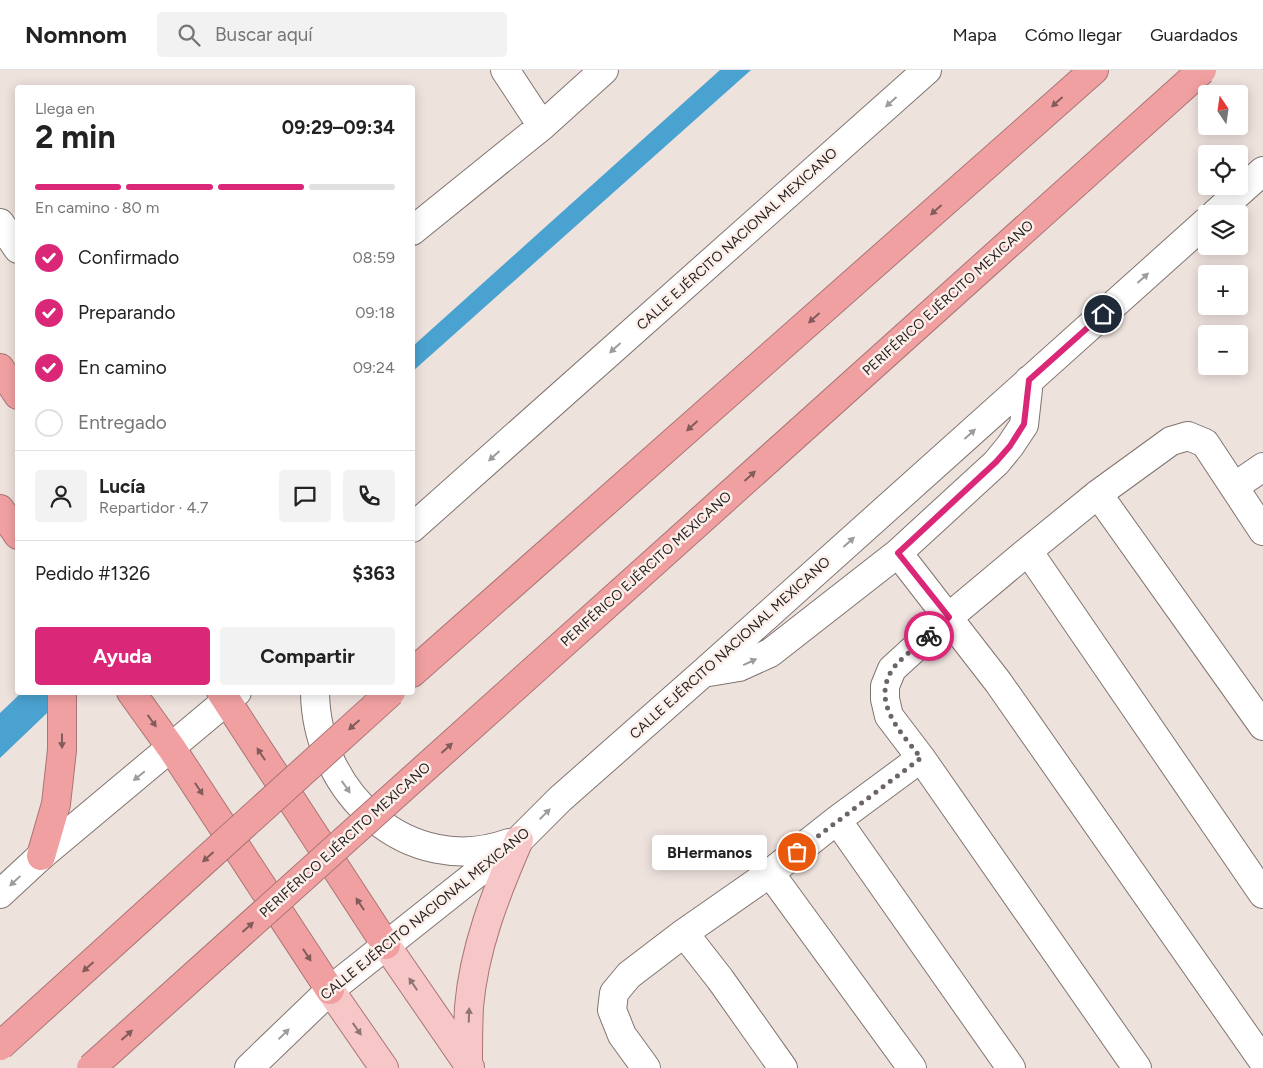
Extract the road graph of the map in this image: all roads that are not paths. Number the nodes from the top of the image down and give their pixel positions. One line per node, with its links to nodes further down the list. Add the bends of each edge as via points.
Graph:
1 (505, 70): 6 (street)
2 (604, 70): 6 (street)
3 (927, 70): 20 (street, CALLE EJÉRCITO NACIONAL MEXICANO, one-way to 20)
4 (1094, 70): 26 (highway, one-way to 26)
5 (1202, 70): 48 (highway, PERIFÉRICO EJÉRCITO MEXICANO, one-way to 5, bridge)
6 (542, 126): 10 (street)
7 (1263, 171): 8 (street)
8 (1225, 205)
9 (0, 223): 12 (street)
10 (415, 229)
11 (1198, 229): 14 (street, CALLE EJÉRCITO NACIONAL MEXICANO, one-way to 11)
12 (15, 245)
13 (0, 368): 15 (highway)
14 (1029, 380): 24 (street, via 1024,424 1010,446); 27 (street, CALLE EJÉRCITO NACIONAL MEXICANO, one-way to 14)
15 (15, 390)
16 (1263, 467): 17 (street)
17 (1234, 487): 18 (street, via 1205,443 1188,436 1171,441); 22 (street)
18 (1098, 494): 23 (street); 33 (street)
19 (0, 509): 21 (highway)
20 (415, 525)
21 (15, 531)
22 (1263, 531)
23 (1028, 551): 25 (street); 41 (street)
24 (898, 553): 25 (street); 27 (street, one-way to 24, via 739,667 770,653)
25 (949, 617): 35 (street, via 892,669 885,686 889,716); 46 (street)
26 (415, 670)
27 (703, 673): 37 (street, CALLE EJÉRCITO NACIONAL MEXICANO, one-way to 27, via 560,799)
28 (62, 695): 38 (highway, one-way to 38, via 62,750 56,804)
29 (133, 695): 34 (highway, one-way to 34)
30 (315, 695): 37 (street, one-way to 37, via 320,733 330,761 344,787 386,828 411,842 438,850 493,849)
31 (388, 695): 45 (highway, one-way to 45, bridge)
32 (228, 696): 34 (street); 43 (highway, one-way to 32)
33 (1263, 726)
34 (172, 749): 38 (street, one-way to 38); 44 (highway, one-way to 44)
35 (921, 758): 36 (street); 55 (street)
36 (838, 820): 39 (street); 54 (street)
37 (519, 840): 43 (street, CALLE EJÉRCITO NACIONAL MEXICANO); 47 (main road, one-way to 37, via 469,1006 479,949 496,893)
38 (41, 856): 40 (street, one-way to 40)
39 (770, 873): 42 (street); 53 (street)
40 (0, 894)
41 (1263, 894)
42 (684, 934): 51 (street, via 629,975 614,994 612,1010 618,1027); 52 (street)
43 (386, 945): 44 (street, CALLE EJÉRCITO NACIONAL MEXICANO); 47 (main road, one-way to 43)
44 (330, 990): 49 (street, CALLE EJÉRCITO NACIONAL MEXICANO, one-way to 44); 50 (main road, one-way to 50)
45 (0, 1046)
46 (1263, 1061)
47 (469, 1066)
48 (91, 1068)
49 (249, 1068)
50 (384, 1068)
51 (646, 1068)
52 (783, 1068)
53 (912, 1068)
54 (1011, 1068)
55 (1137, 1068)

